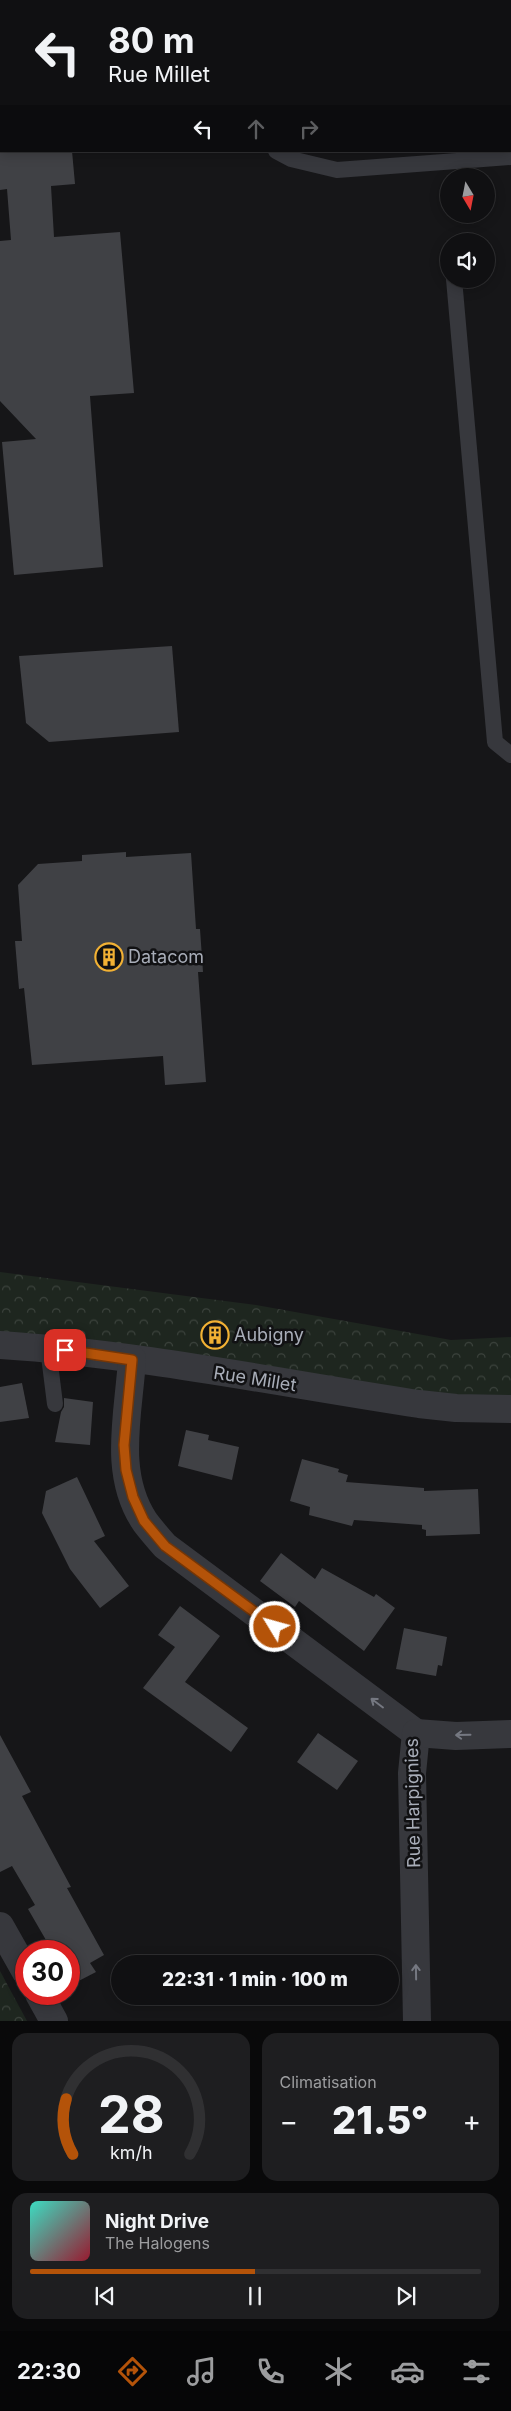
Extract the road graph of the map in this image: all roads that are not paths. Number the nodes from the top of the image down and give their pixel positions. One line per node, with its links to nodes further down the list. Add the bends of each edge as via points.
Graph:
1 (278, 152): 2 (lane, via 337,170)
2 (511, 157)
3 (455, 288): 4 (lane, via 495,742)
4 (511, 755)
5 (0, 1345): 6 (street, Rue Millet)
6 (48, 1348): 7 (street, Rue Millet); 8 (lane)
7 (132, 1360): 9 (street, Rue Millet, via 419,1404); 10 (street, Rue Harpignies, one-way to 7, via 165,1546 144,1521 133,1497 124,1445)
8 (55, 1404)
9 (511, 1409)
10 (416, 1732): 11 (street, one-way to 10, via 456,1736); 16 (street, Rue Harpignies, one-way to 10, via 412,1773)
11 (511, 1734)
12 (0, 1926): 13 (street)
13 (15, 1953)
14 (45, 2005): 15 (street)
15 (54, 2021)
16 (417, 2021)

